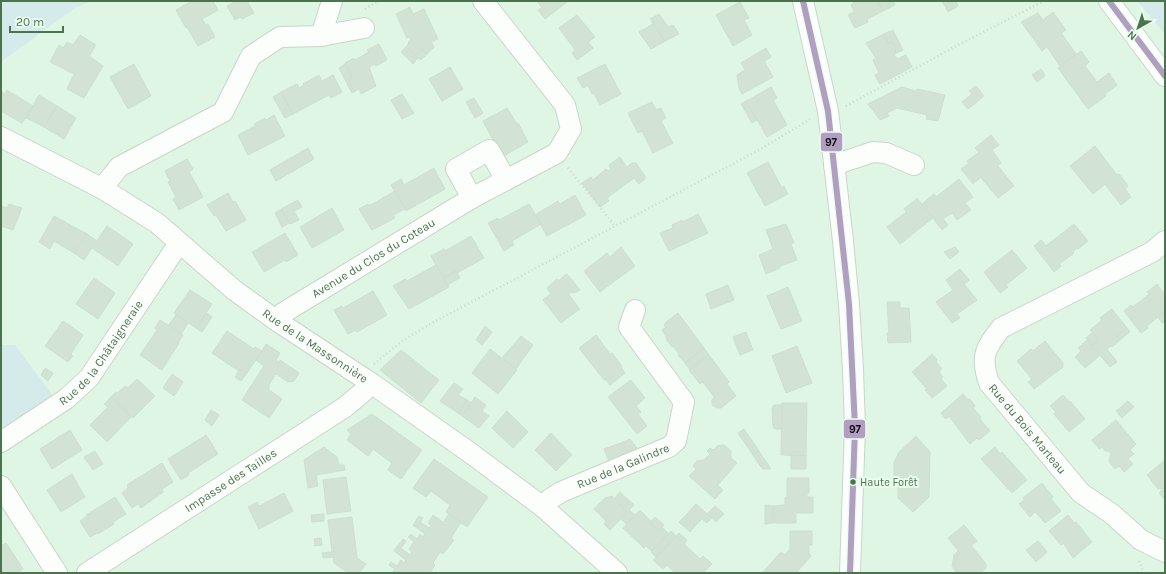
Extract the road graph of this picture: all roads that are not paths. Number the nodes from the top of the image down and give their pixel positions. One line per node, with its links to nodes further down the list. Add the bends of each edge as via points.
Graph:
1 (332, 1): 6 (street)
2 (483, 1): 11 (street, Avenue du Clos du Coteau, via 565,105 571,129 557,153)
3 (803, 1): 9 (street, via 828,111)
4 (1109, 1): 7 (street)
5 (364, 28): 6 (street)
6 (321, 36): 12 (street, via 280,37 251,56 223,112 119,167)
7 (1165, 76)
8 (1, 137): 12 (street, Rue de la Massonnière)
9 (834, 165): 10 (street, via 873,152 886,153); 26 (street, via 853,370 855,427)
10 (914, 165)
11 (506, 180): 13 (street, Avenue du Clos du Coteau); 13 (street, via 489,150 456,169)
12 (103, 189): 15 (street, Rue de la Massonnière, via 157,223)
13 (472, 198): 17 (street, Avenue du Clos du Coteau, via 283,313)
14 (1165, 241): 22 (street, Rue du Bois Marteau, via 1152,252 1001,328 984,355 989,383 1081,493 1112,514 1141,540)
15 (179, 243): 17 (street, Rue de la Massonnière, via 234,290); 19 (street, Rue de la Châtaigneraie, via 89,378 66,400)
16 (635, 310): 21 (street, Rue de la Galindre, via 629,327 684,402 676,441 669,447 561,492)
17 (277, 321): 18 (street, Rue de la Massonnière)
18 (365, 380): 21 (street, Rue de la Massonnière); 24 (street, Impasse des Tailles, via 363,392 344,407)
19 (1, 442)
20 (1, 486): 23 (street)
21 (543, 507): 25 (street, Rue de la Massonnière)
22 (1165, 552)
23 (57, 573)
24 (87, 573)
25 (617, 573)
26 (850, 573)

